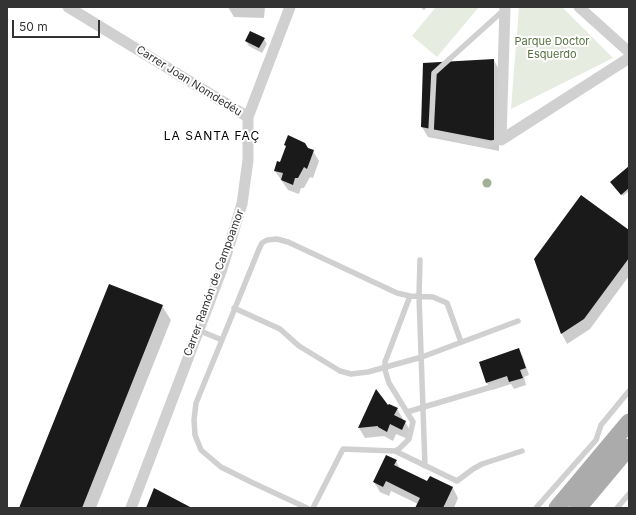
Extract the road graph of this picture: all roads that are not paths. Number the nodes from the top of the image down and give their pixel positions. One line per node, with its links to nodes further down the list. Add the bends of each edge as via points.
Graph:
1 (68, 7): 7 (street, Carrer Joan Nomdedéu)
2 (290, 7): 7 (street, Carrer Ramón de Campoamor)
3 (579, 7): 5 (street)
4 (505, 8): 8 (street); 8 (lane, via 434,73 431,132 486,145)
5 (629, 52)
6 (629, 58): 8 (street)
7 (248, 117): 14 (street, Carrer Ramón de Campoamor, via 248,160 242,204 222,269)
8 (502, 140)
9 (420, 260): 11 (lane)
10 (410, 296): 11 (lane); 12 (lane, via 397,293 277,239 262,243); 18 (lane)
11 (420, 296): 16 (lane, via 433,297 447,303); 17 (lane)
12 (234, 308): 15 (lane); 18 (lane, via 280,330 299,346 340,371 361,374)
13 (518, 322): 16 (lane)
14 (198, 330): 15 (lane); 29 (street, Carrer Ramón de Campoamor)
15 (222, 340): 30 (lane, via 196,403 195,435 201,450 221,467)
16 (461, 342): 17 (lane)
17 (422, 357): 18 (lane); 21 (lane)
18 (385, 368): 22 (lane, via 389,383)
19 (498, 385): 21 (lane)
20 (629, 391): 32 (lane, via 601,425 596,440)
21 (424, 408): 22 (lane); 27 (lane)
22 (407, 412): 25 (lane, via 413,422 412,430 409,439)
23 (629, 422): 33 (main road)
24 (629, 447): 34 (main road)
25 (395, 451): 27 (lane); 31 (lane, via 343,449)
26 (522, 452): 27 (lane, via 482,464 457,481)
27 (426, 466)
28 (629, 494): 35 (lane)
29 (131, 508)
30 (307, 508)
31 (313, 508)
32 (536, 508)
33 (557, 508)
34 (578, 508)
35 (617, 508)

